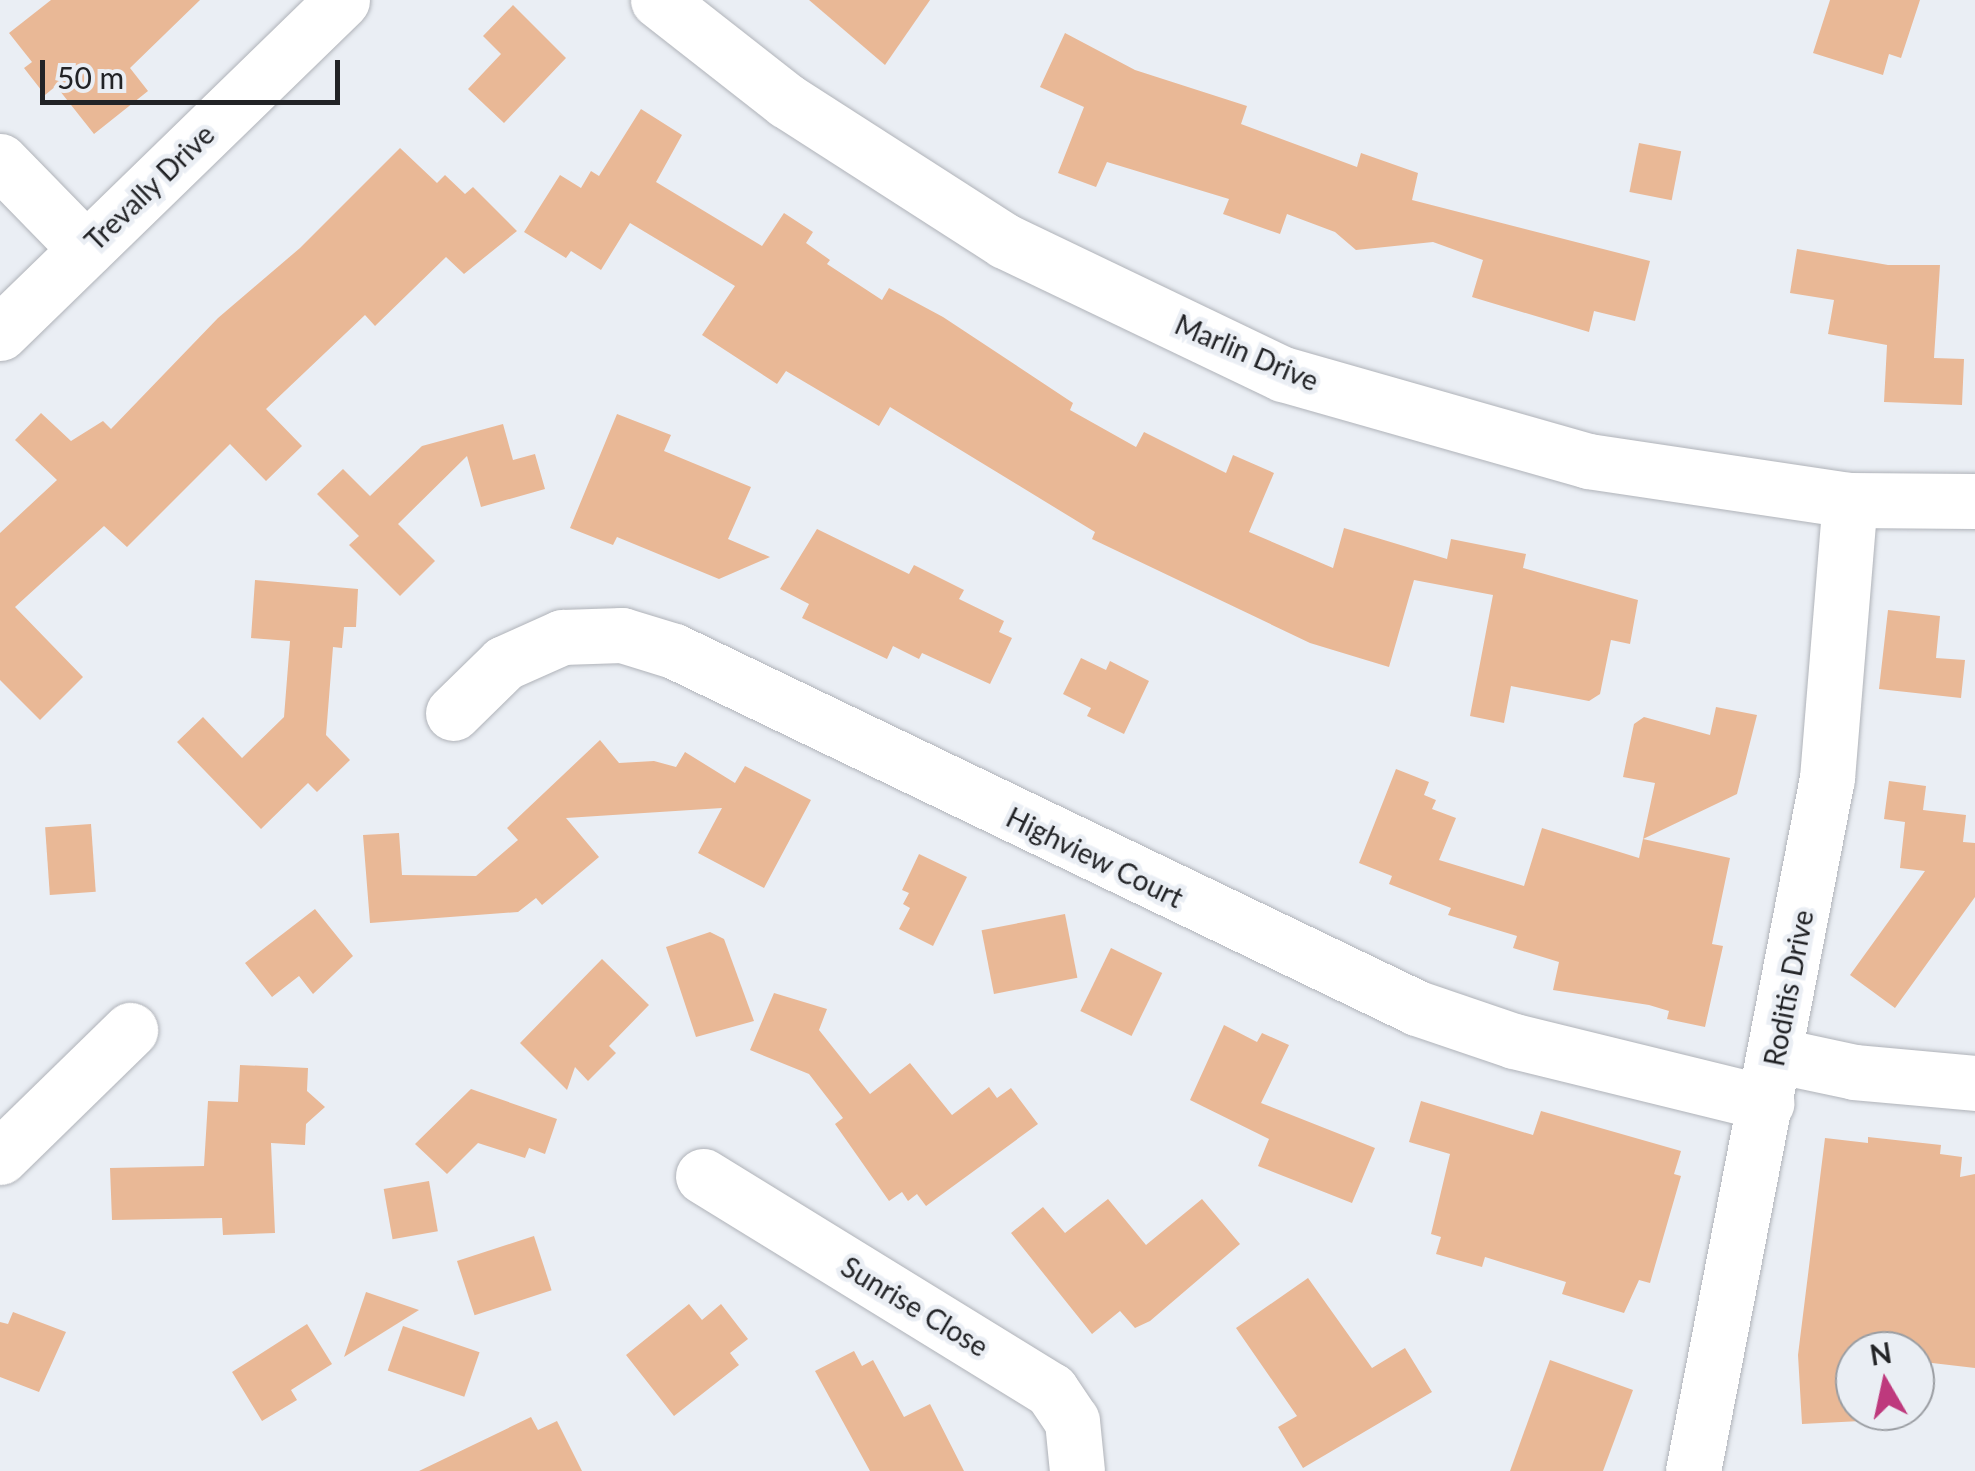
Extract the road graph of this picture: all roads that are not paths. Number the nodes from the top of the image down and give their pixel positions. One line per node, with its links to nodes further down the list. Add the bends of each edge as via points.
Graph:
1 (342, 0): 4 (street, Trevally Drive)
2 (658, 0): 6 (street, Marlin Drive, via 787,101 1005,242 1283,374 1588,462)
3 (0, 161): 4 (street)
4 (86, 248): 5 (street, Trevally Drive)
5 (0, 334)
6 (1850, 500): 7 (street, Marlin Drive); 10 (street, Roditis Drive, via 1827,778)
7 (1975, 502)
8 (453, 713): 10 (street, Highview Court, via 504,663 562,638 622,634 674,652 1417,1008 1514,1041)
9 (130, 1030): 12 (street)
10 (1771, 1079): 11 (street, Highview Court, via 1854,1072); 15 (street, Roditis Drive)
11 (1975, 1082)
12 (0, 1157)
13 (703, 1176): 14 (street, Sunrise Close, via 1050,1390 1072,1421)
14 (1077, 1471)
15 (1693, 1471)

